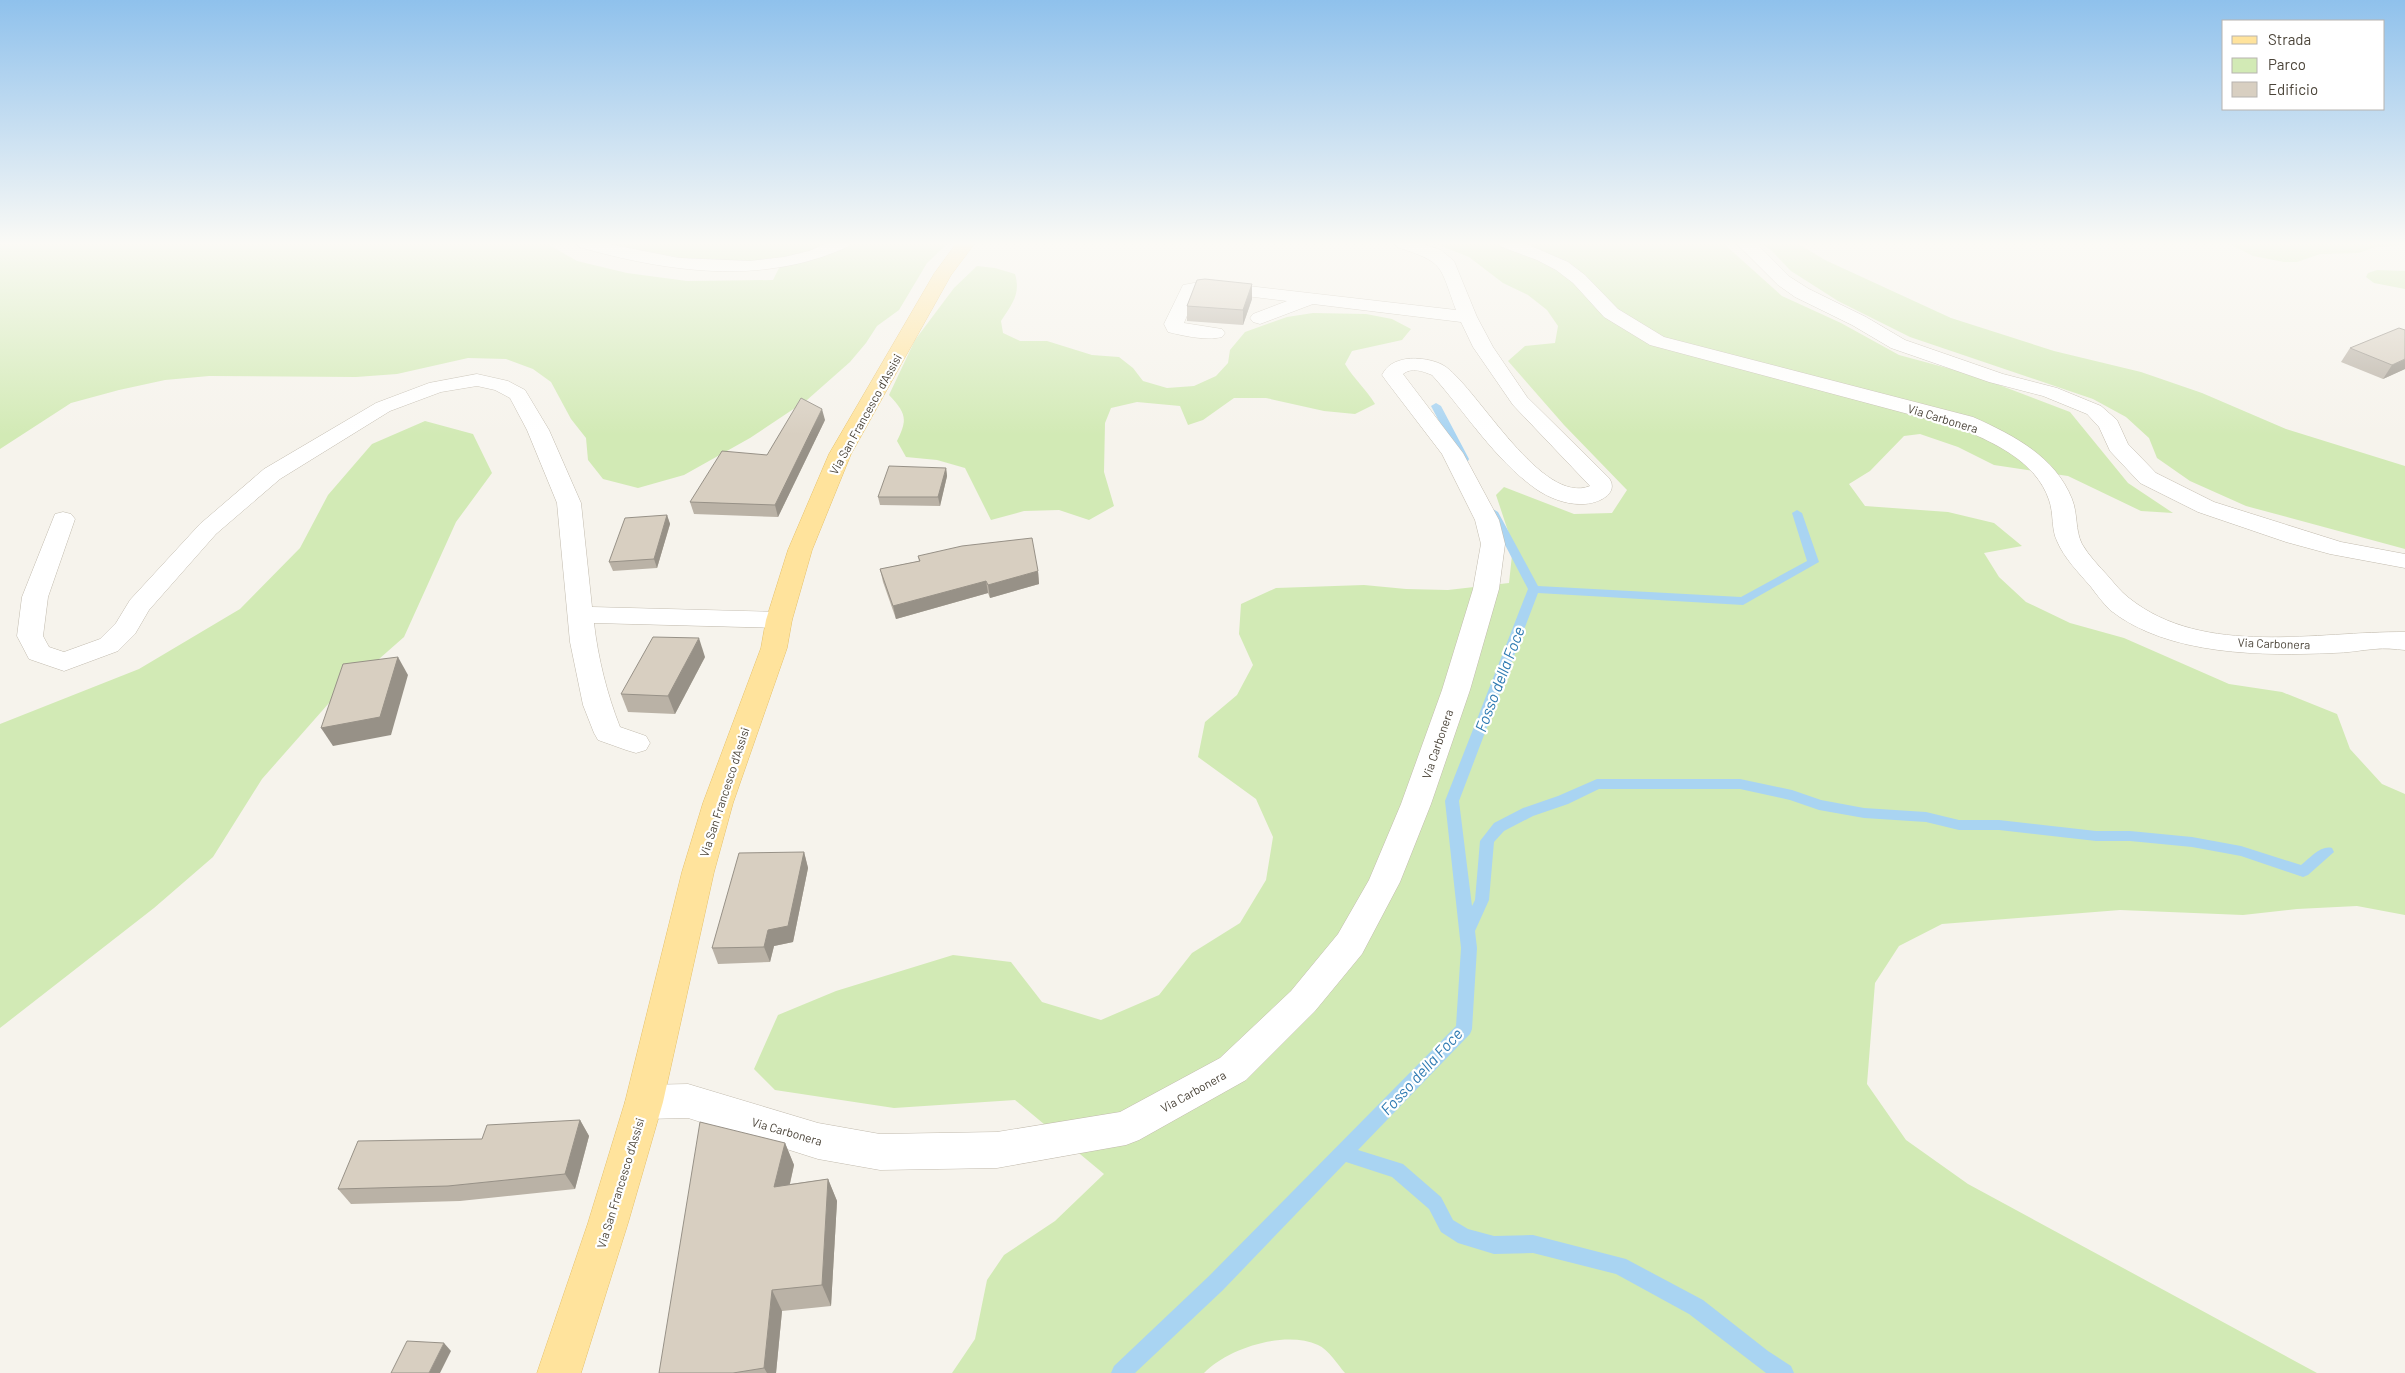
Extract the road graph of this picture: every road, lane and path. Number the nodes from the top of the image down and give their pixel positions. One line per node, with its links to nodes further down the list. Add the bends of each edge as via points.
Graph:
1 (924, 307): 14 (main road, Via San Francesco d'Assisi, via 840,454 800,550)
2 (1181, 307): 10 (street, via 1175,328)
3 (1289, 307): 8 (street)
4 (1378, 307): 9 (street)
5 (1464, 307): 9 (street, Via Carbonera)
6 (1605, 307): 15 (street, Via Carbonera, via 1657,341 1948,418 1999,438 2020,451 2052,481 2061,499 2066,536 2088,569 2120,605 2151,623 2191,637 2258,644)
7 (1831, 307): 12 (street, via 1898,344 1996,378 2050,392 2094,410 2109,425 2118,446 2148,478 2206,507 2338,549)
8 (1260, 318)
9 (1468, 318): 17 (street, Via Carbonera, via 1483,347 1520,401 1600,483 1601,490 1594,495 1571,496 1547,487 1511,454 1439,371 1428,366 1410,365 1394,371 1394,378 1452,453 1486,520 1493,544 1486,589 1456,690 1416,804 1384,882 1350,944 1303,1001 1233,1069 1126,1128 997,1150 880,1152 818,1141 688,1101)
10 (1215, 333)
11 (63, 519): 13 (street, via 35,597 30,636 38,653 64,662 109,645 208,528 272,474 383,407 436,387 477,380 501,385 518,394 538,430 569,503)
12 (2405, 560)
13 (580, 615): 14 (street); 16 (street, via 597,705 608,733)
14 (779, 620): 17 (main road, Via San Francesco d'Assisi, via 774,648 718,803 701,863)
15 (2405, 641)
16 (636, 743)
17 (644, 1102): 18 (main road, Via San Francesco d'Assisi)
18 (560, 1373)

